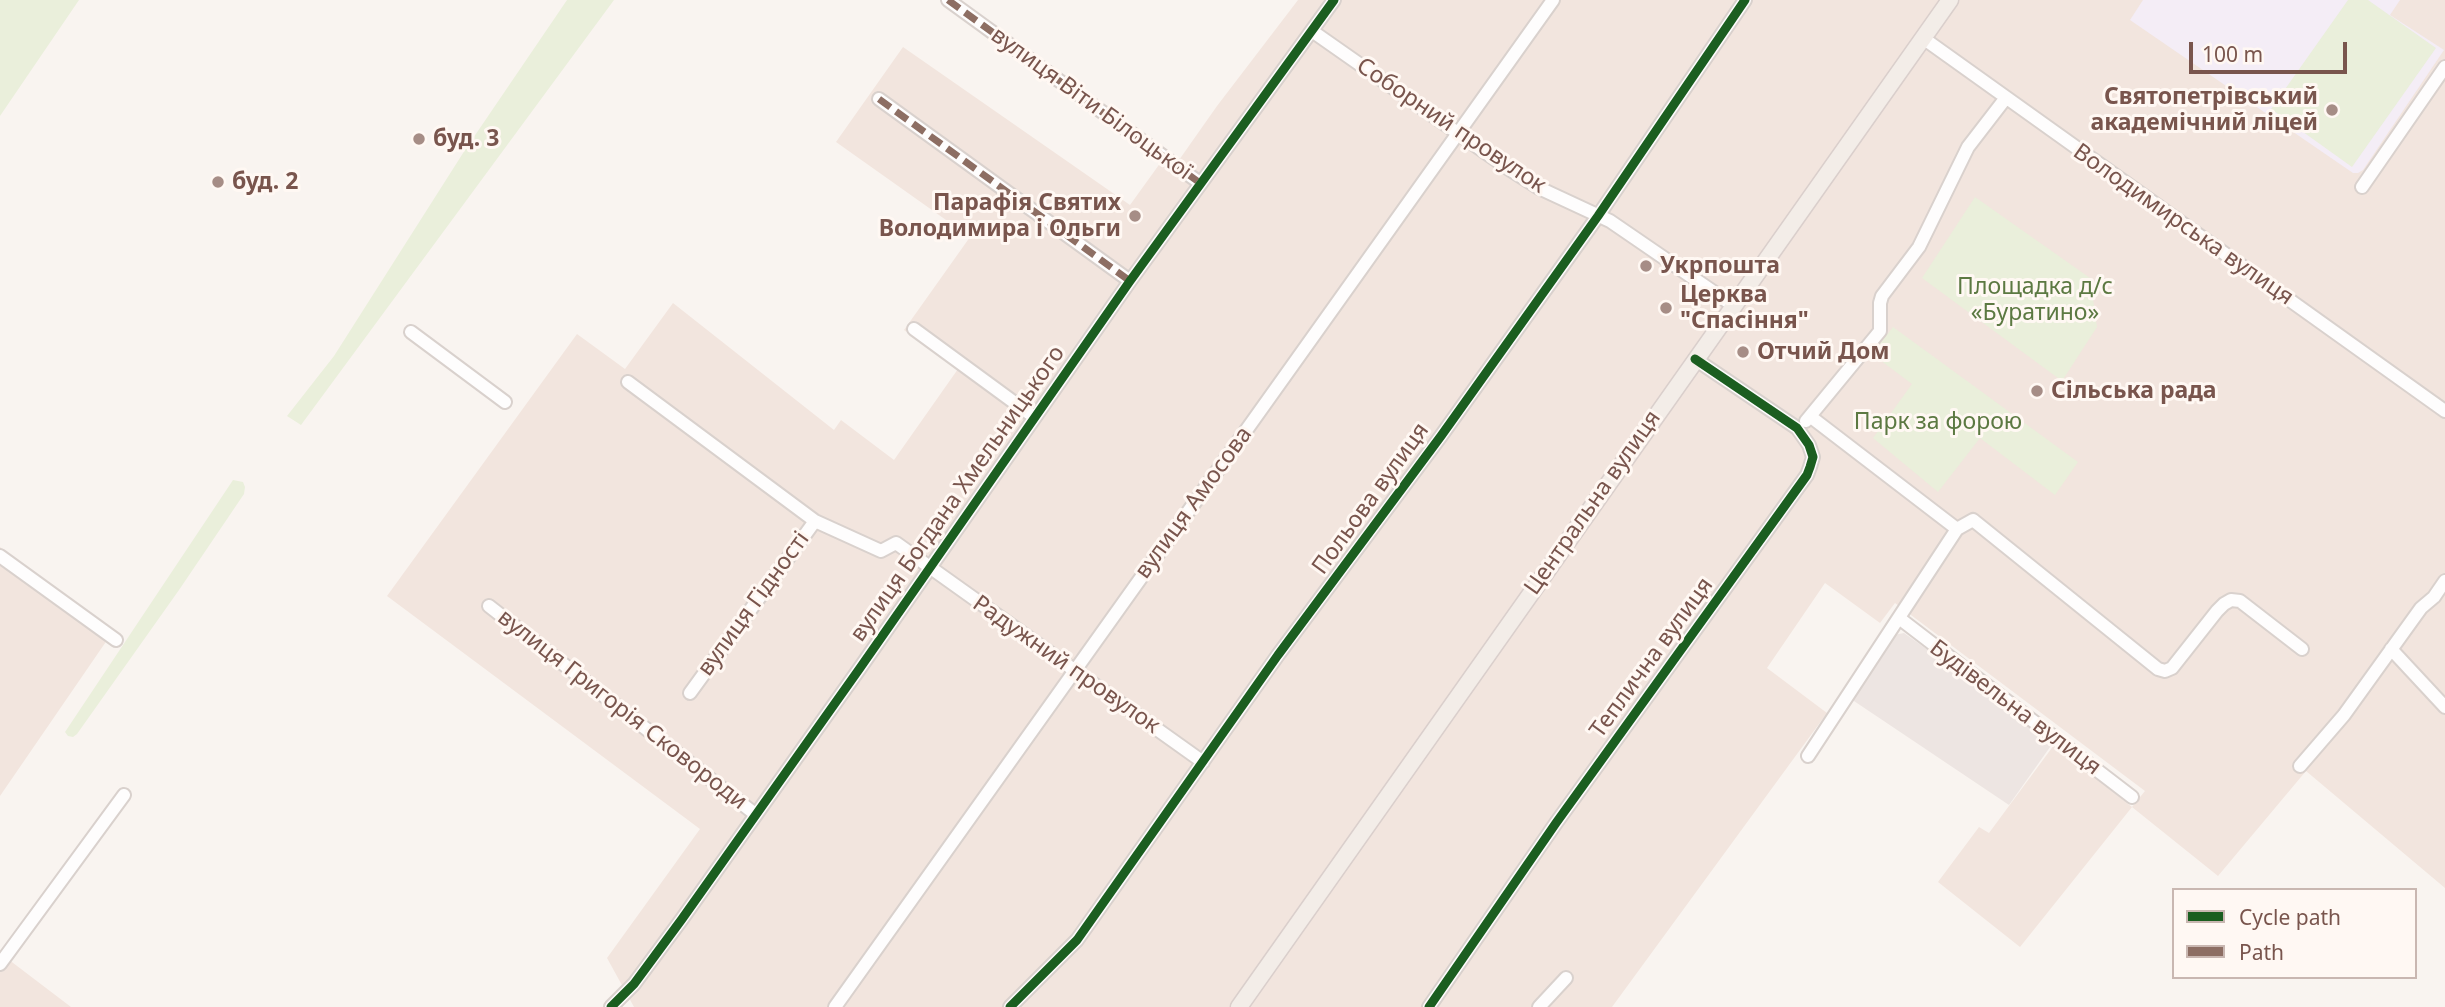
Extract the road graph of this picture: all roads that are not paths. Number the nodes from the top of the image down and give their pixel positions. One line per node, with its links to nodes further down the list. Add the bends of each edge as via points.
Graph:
1 (948, 0): 12 (street, вулиця Віти Білоцької)
2 (1334, 0): 6 (street, вулиця Богдана Хмельницького)
3 (1553, 0): 11 (street, вулиця Амосова)
4 (1745, 0): 14 (street, Польова вулиця)
5 (1950, 0): 7 (main road, Центральна вулиця)
6 (1312, 31): 11 (street, Соборний провулок); 12 (street, вулиця Богдана Хмельницького)
7 (1923, 38): 10 (street, Володимирська вулиця); 16 (main road, Центральна вулиця)
8 (2445, 67): 13 (street)
9 (879, 99): 15 (street)
10 (2005, 99): 22 (street, Володимирська вулиця); 24 (street, via 1968,147 1919,247 1882,296 1880,331)
11 (1458, 134): 14 (street, Соборний провулок, via 1539,188); 36 (street, вулиця Амосова)
12 (1200, 183): 15 (street, вулиця Богдана Хмельницького)
13 (2362, 187)
14 (1598, 216): 16 (street, Соборний провулок); 40 (street, Польова вулиця)
15 (1130, 281): 23 (street, вулиця Богдана Хмельницького)
16 (1734, 306): 19 (main road, Центральна вулиця)
17 (914, 329): 23 (street)
18 (411, 332): 21 (street)
19 (1695, 359): 25 (street); 50 (main road, Центральна вулиця)
20 (628, 382): 26 (street)
21 (505, 402)
22 (2445, 411)
23 (1034, 417): 29 (street, вулиця Богдана Хмельницького)
24 (1811, 417): 25 (street); 27 (street)
25 (1797, 428): 51 (street, Теплична вулиця, via 1812,457 1807,475)
26 (815, 521): 29 (street, вулиця Гідності, via 881,551 896,543); 37 (street, вулиця Гідності)
27 (1957, 529): 32 (street); 34 (street, via 1973,520 2158,669 2172,668 2231,600 2240,601)
28 (0, 556): 33 (street)
29 (930, 568): 36 (street, Радужний провулок); 44 (street, вулиця Богдана Хмельницького)
30 (2445, 582): 35 (street)
31 (489, 606): 44 (street, вулиця Григорія Сковороди)
32 (1899, 618): 39 (street); 43 (street, Будівельна вулиця)
33 (116, 640)
34 (2302, 649)
35 (2390, 649): 38 (street); 41 (street, via 2344,715)
36 (1076, 671): 40 (street, Радужний провулок); 48 (street, вулиця Амосова)
37 (690, 693)
38 (2445, 707)
39 (1808, 756)
40 (1203, 762): 49 (street, Польова вулиця, via 1077,940)
41 (2300, 766)
42 (124, 795): 45 (street)
43 (2132, 797)
44 (755, 814): 47 (street, вулиця Богдана Хмельницького, via 634,984)
45 (0, 964)
46 (1566, 978): 52 (street)
47 (611, 1007)
48 (835, 1007)
49 (1010, 1007)
50 (1239, 1007)
51 (1429, 1007)
52 (1539, 1007)

